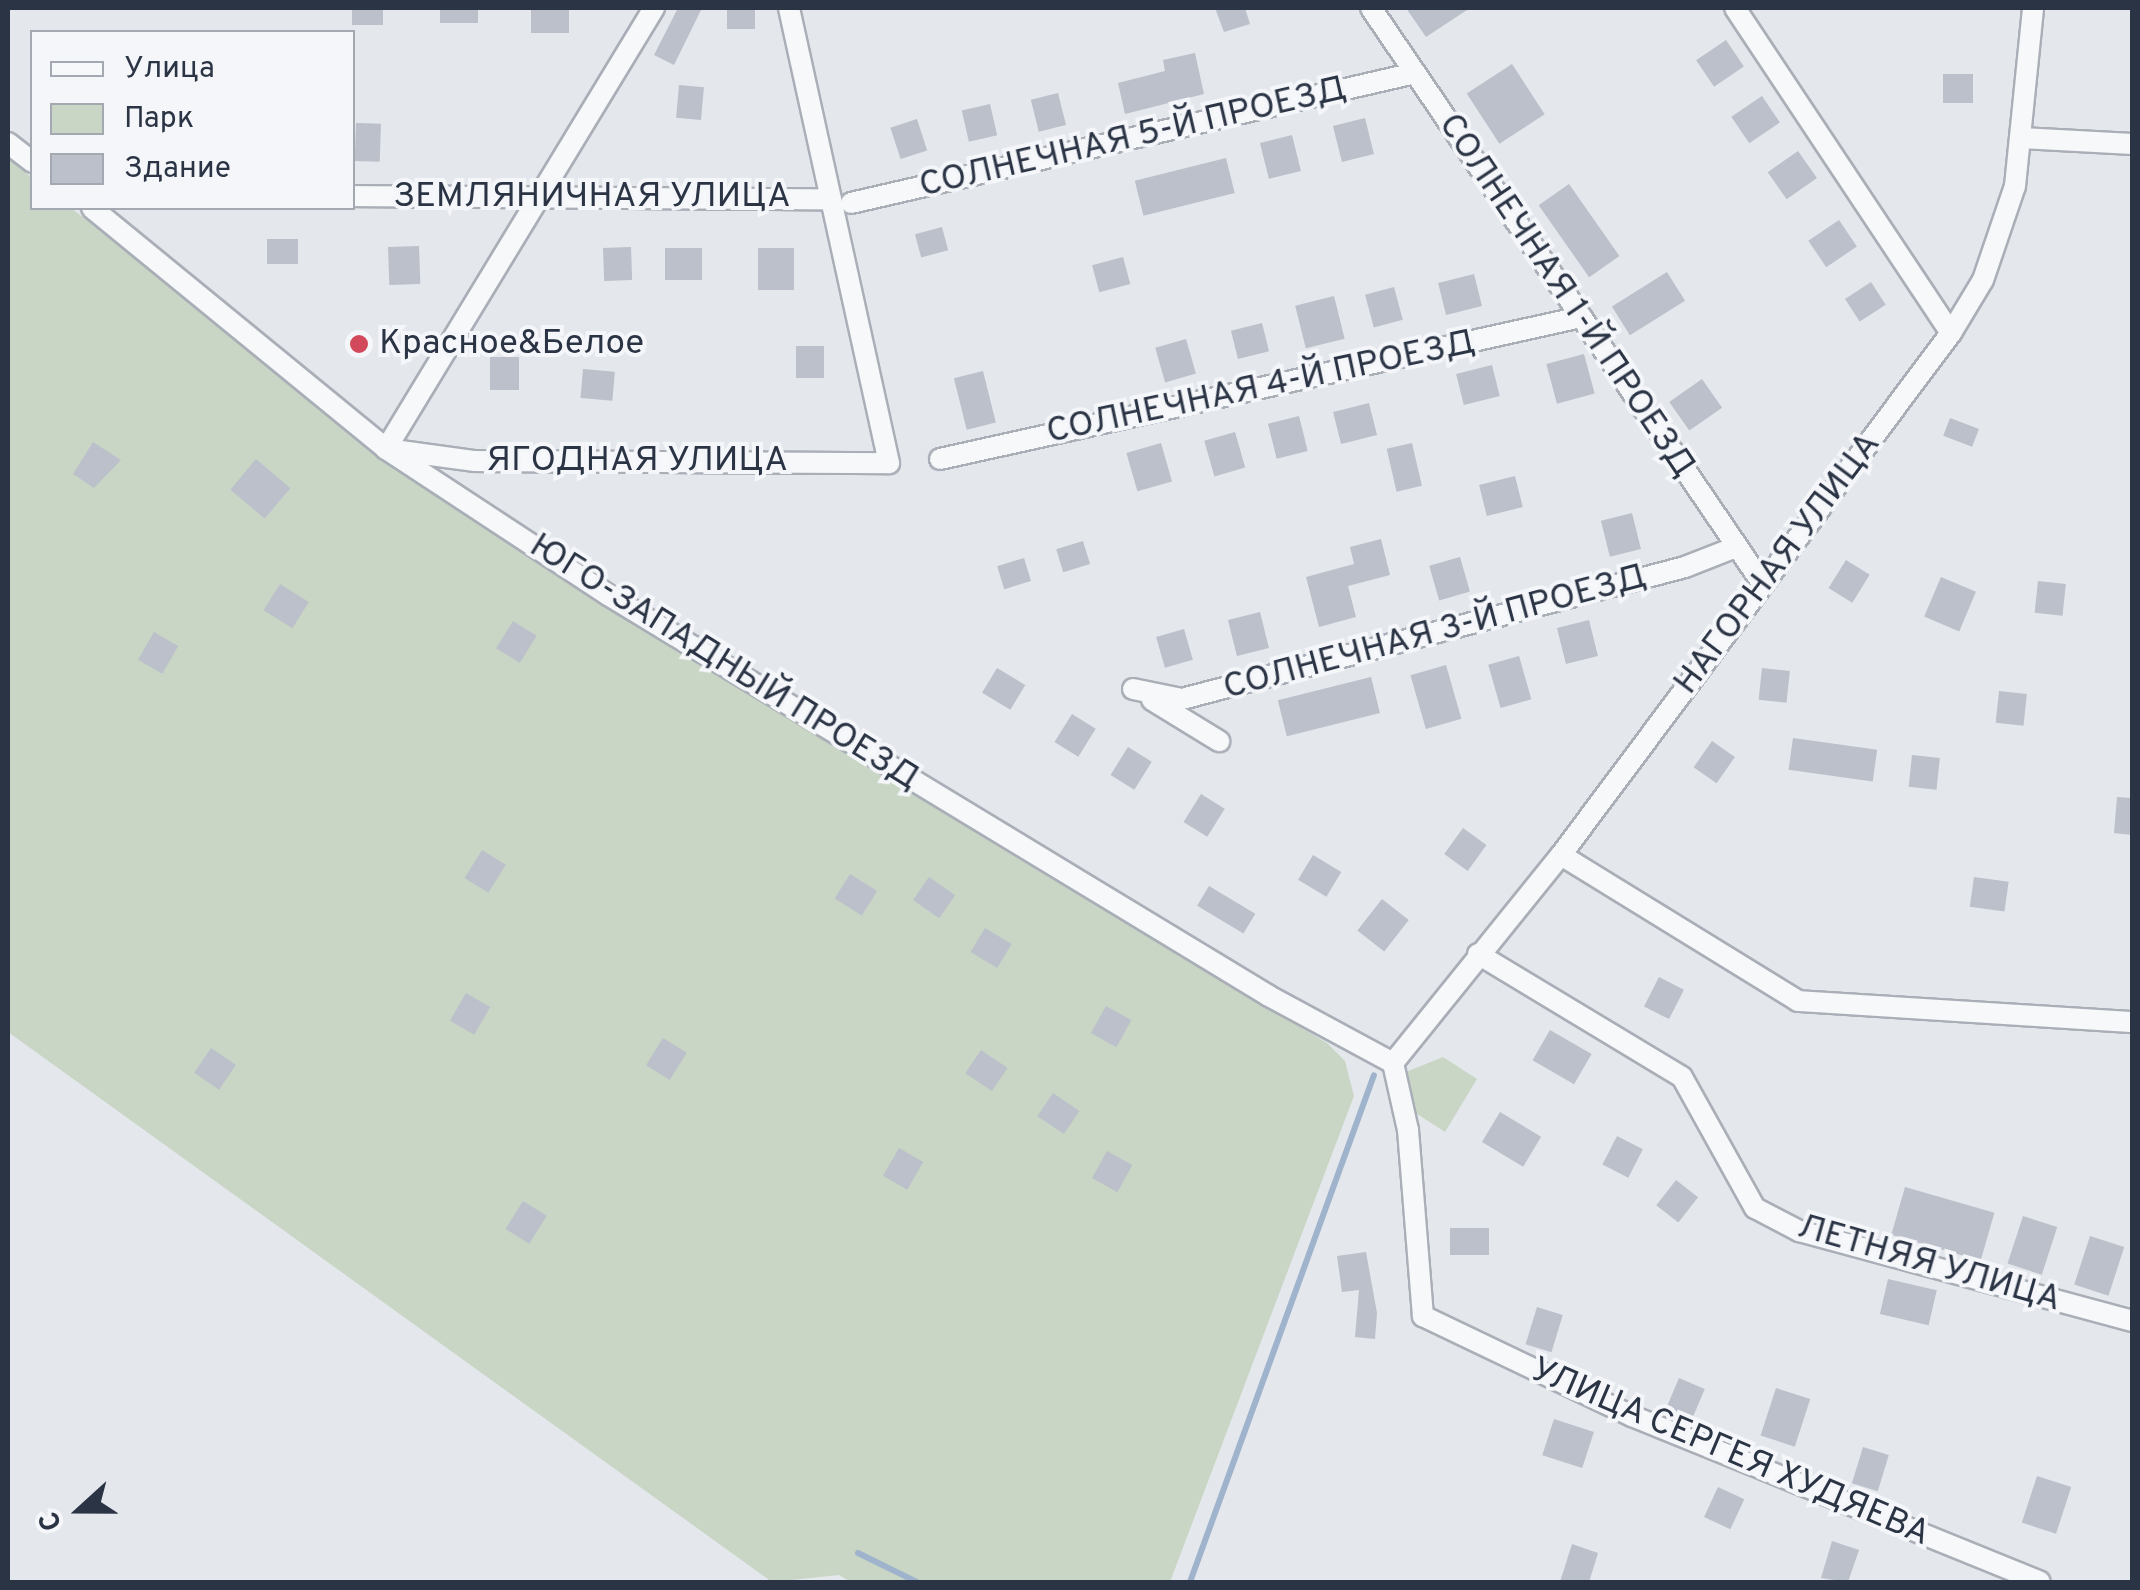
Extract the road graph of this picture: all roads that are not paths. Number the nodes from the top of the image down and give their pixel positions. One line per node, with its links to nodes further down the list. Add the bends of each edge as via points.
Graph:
1 (654, 8): 12 (street)
2 (790, 8): 13 (street)
3 (1371, 8): 6 (street, СОЛНЕЧНАЯ 1-Й ПРОЕЗД)
4 (1736, 8): 16 (street)
5 (2033, 8): 7 (street, НАГОРНАЯ УЛИЦА)
6 (1415, 73): 13 (street, СОЛНЕЧНАЯ 5-Й ПРОЕЗД); 15 (street, СОЛНЕЧНАЯ 1-Й ПРОЕЗД)
7 (2022, 138): 9 (street); 16 (street, НАГОРНАЯ УЛИЦА, via 2004,231)
8 (8, 143): 10 (street)
9 (2132, 144)
10 (30, 160)
11 (355, 196): 12 (street, ЗЕМЛЯНИЧНАЯ УЛИЦА)
12 (539, 196): 13 (street, ЗЕМЛЯНИЧНАЯ УЛИЦА); 17 (street)
13 (841, 201): 17 (street, ЯГОДНАЯ УЛИЦА, via 889,463 475,460)
14 (94, 210): 17 (street, ЮГО-ЗАПАДНЫЙ ПРОЕЗД)
15 (1581, 316): 18 (street, СОЛНЕЧНАЯ 4-Й ПРОЕЗД); 19 (street, СОЛНЕЧНАЯ 1-Й ПРОЕЗД)
16 (1951, 333): 20 (street, НАГОРНАЯ УЛИЦА)
17 (386, 449): 25 (street, ЮГО-ЗАПАДНЫЙ ПРОЕЗД, via 608,596 1269,996)
18 (940, 458)
19 (1736, 547): 20 (street, СОЛНЕЧНАЯ 1-Й ПРОЕЗД); 21 (street, СОЛНЕЧНАЯ 3-Й ПРОЕЗД, via 1685,567 1182,700 1132,689)
20 (1762, 583): 22 (street, НАГОРНАЯ УЛИЦА)
21 (1220, 740)
22 (1561, 855): 23 (street, НАГОРНАЯ УЛИЦА); 24 (street, via 1798,1001)
23 (1478, 954): 25 (street, НАГОРНАЯ УЛИЦА); 26 (street, ЛЕТНЯЯ УЛИЦА, via 1682,1078 1755,1208 1799,1231)
24 (2132, 1022)
25 (1394, 1063): 27 (street, УЛИЦА СЕРГЕЯ ХУДЯЕВА, via 1408,1130 1423,1316 1632,1416)
26 (2132, 1321)
27 (2040, 1582)

